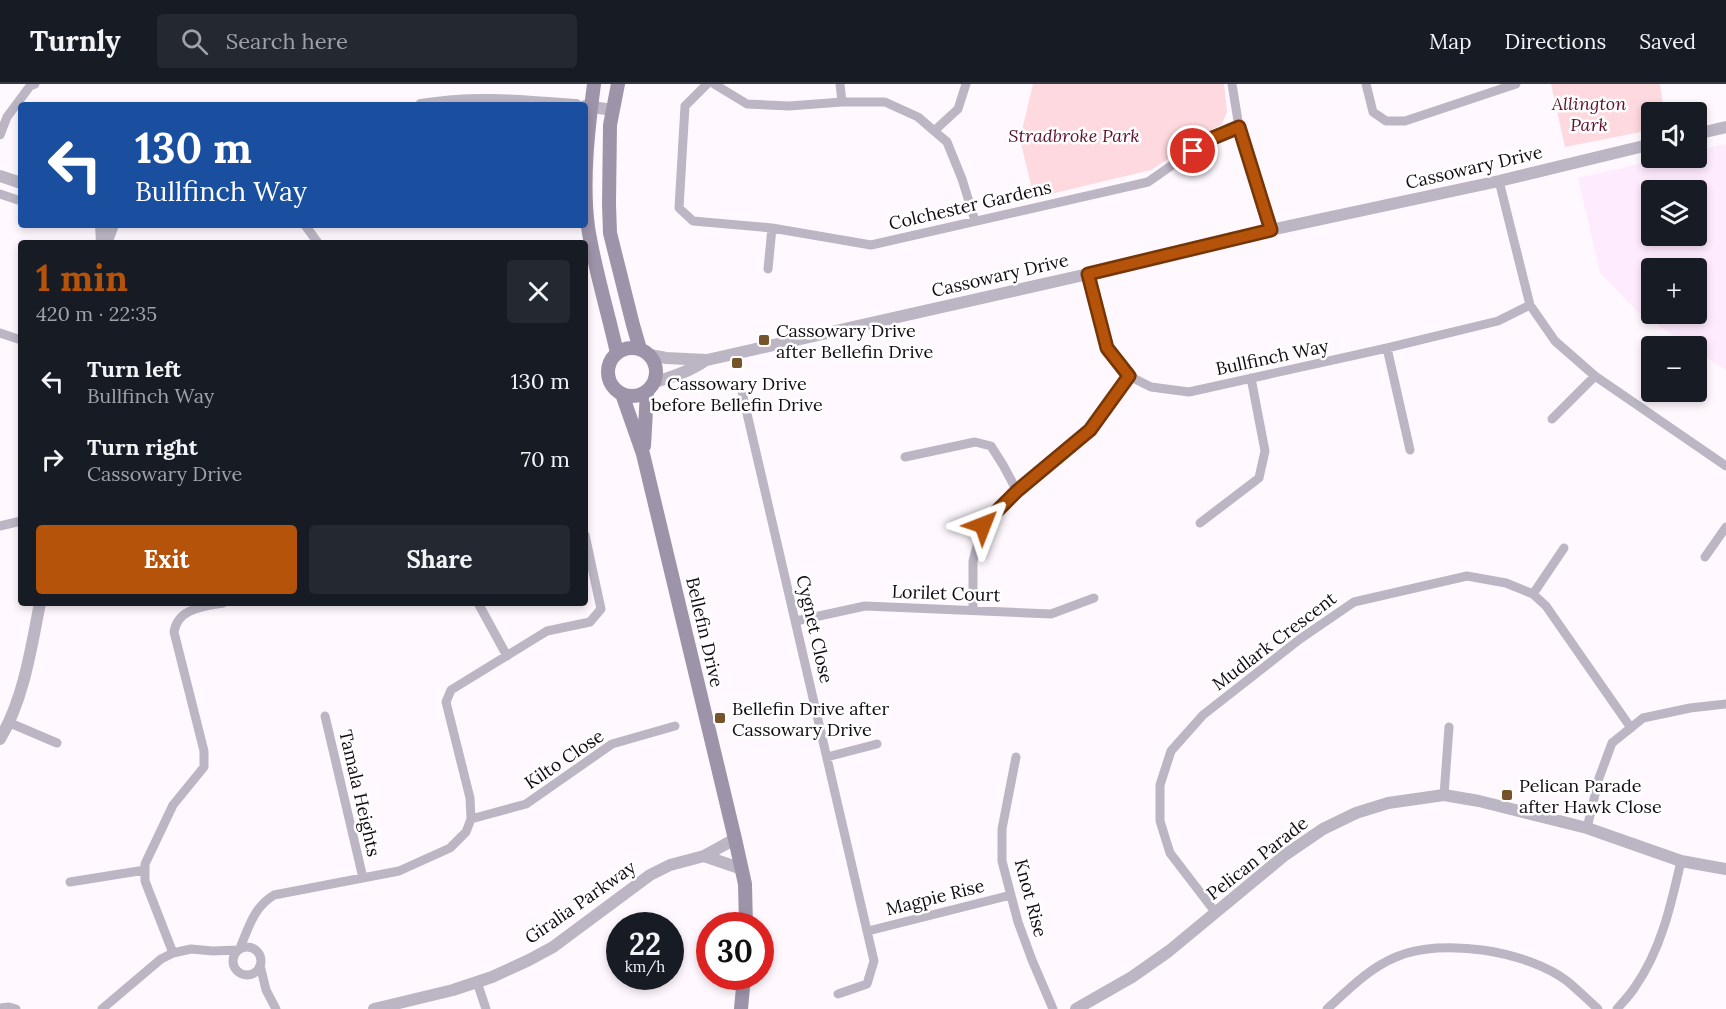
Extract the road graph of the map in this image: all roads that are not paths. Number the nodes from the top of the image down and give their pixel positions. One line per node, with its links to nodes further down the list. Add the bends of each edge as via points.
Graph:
1 (35, 84): 22 (street, via 6,117)
2 (594, 84): 14 (main road)
3 (618, 84): 15 (main road)
4 (707, 84): 31 (street, Colchester Gardens, via 685,106 679,208 693,221)
5 (714, 84): 13 (street, via 747,104)
6 (840, 84): 13 (street)
7 (966, 84): 20 (street, via 958,109)
8 (1232, 84): 18 (street)
9 (1366, 84): 10 (street, via 1372,112 1386,121 1405,121)
10 (1516, 84)
11 (437, 102): 12 (street)
12 (541, 102)
13 (842, 102): 20 (street, via 885,102 918,117)
14 (588, 106): 15 (street)
15 (614, 110): 17 (main road)
16 (588, 121): 17 (street)
17 (610, 125): 39 (main road, via 610,233 633,325)
18 (1239, 127): 29 (street, Colchester Gardens, via 1208,140 1148,182); 32 (street)
19 (1726, 127): 21 (street)
20 (934, 131): 29 (street, via 947,142)
21 (1707, 131)
22 (0, 135)
23 (1641, 147): 25 (street, Cassowary Drive)
24 (0, 176): 26 (street)
25 (1499, 181): 32 (street, Cassowary Drive); 35 (street)
26 (18, 182)
27 (0, 194): 28 (street)
28 (18, 200)
29 (975, 221): 31 (street, Colchester Gardens, via 871,245)
30 (588, 228): 40 (main road)
31 (772, 228): 33 (street)
32 (1271, 230): 34 (street, Cassowary Drive)
33 (768, 269)
34 (1088, 274): 41 (street, Cassowary Drive); 42 (street, Bullfinch Way, via 1107,348)
35 (1530, 306): 38 (street, Bullfinch Way, via 1498,321); 43 (street, via 1556,341)
36 (0, 333): 37 (street)
37 (18, 339)
38 (1387, 348): 44 (street, Bullfinch Way); 49 (street)
39 (645, 352): 40 (main road, via 632,348); 41 (street, Cassowary Drive, via 666,358); 45 (main road, via 656,368)
40 (618, 353): 47 (main road, via 610,361 608,371 610,382)
41 (707, 360): 45 (street, Cassowary Drive)
42 (1129, 376): 44 (street, Bullfinch Way, via 1150,387 1189,392); 53 (street, via 1090,430)
43 (1595, 376): 48 (street); 52 (street)
44 (1251, 378): 55 (street, via 1265,451 1259,478)
45 (651, 387): 47 (main road, via 637,396); 50 (main road, Bellefin Drive)
46 (742, 392): 67 (street, Cygnet Close)
47 (622, 394): 50 (main road, Bellefin Drive)
48 (1552, 420)
49 (1410, 450)
50 (643, 454): 83 (main road, Bellefin Drive)
51 (905, 457): 53 (street, via 975,442 991,447)
52 (1726, 466)
53 (1017, 491): 66 (street, via 983,525 974,561)
54 (18, 522): 56 (street)
55 (1200, 523)
56 (0, 526)
57 (1726, 527): 60 (street)
58 (1564, 548): 61 (street)
59 (588, 549): 68 (street, via 601,609 590,622 547,631)
60 (1705, 557)
61 (1533, 594): 74 (street, Mudlark Crescent, via 1546,606); 93 (street, Mudlark Crescent, via 1506,583 1467,576 1354,602 1203,715 1171,750 1160,785 1160,821 1170,853)
62 (1094, 598): 66 (street, Lorilet Court, via 1052,614)
63 (39, 606): 71 (street, via 27,668)
64 (208, 606): 88 (street, via 183,615 174,632 204,751 204,767 173,806)
65 (480, 606): 68 (street)
66 (973, 610): 67 (street, Lorilet Court, via 865,606)
67 (796, 621): 78 (street, Cygnet Close)
68 (507, 656): 81 (street, via 451,690 446,702 470,798)
69 (1726, 704): 74 (street, via 1643,718)
70 (325, 716): 89 (street, Tamala Heights)
71 (10, 723): 75 (street); 76 (street)
72 (675, 726): 81 (street, Kilto Close, via 612,744 526,804)
73 (1449, 727): 80 (street)
74 (1631, 728): 82 (street, via 1612,743)
75 (0, 739)
76 (57, 743)
77 (877, 744): 78 (street)
78 (827, 757): 95 (street, Cygnet Close)
79 (1016, 757): 91 (street, Knot Rise, via 1002,829 1002,861)
80 (1444, 795): 82 (street, Pelican Parade); 93 (street, Pelican Parade, via 1388,803 1323,829 1285,855)
81 (471, 819): 89 (street, via 466,832 450,848 399,871)
82 (1587, 828): 85 (street, Pelican Parade)
83 (735, 838): 84 (street, Giralia Parkway); 86 (main road, Bellefin Drive)
84 (704, 856): 86 (street); 103 (street, Giralia Parkway, via 650,875 553,947)
85 (1681, 861): 87 (street, Pelican Parade); 118 (street, via 1659,941 1635,988)
86 (742, 869): 92 (main road, Bellefin Drive)
87 (1726, 869)
88 (145, 870): 90 (street); 99 (street, via 145,881)
89 (363, 878): 94 (street, via 274,895 258,908)
90 (70, 882)
91 (1011, 895): 95 (street, Magpie Rise); 114 (street, Knot Rise)
92 (746, 912)
93 (1216, 913): 115 (street, Pelican Parade, via 1132,977)
94 (249, 925): 96 (street); 97 (street)
95 (867, 931): 106 (street, Cygnet Close, via 874,961 867,984)
96 (254, 948): 97 (street); 100 (street, via 260,955)
97 (238, 949): 98 (street); 101 (street, via 233,958)
98 (213, 951): 99 (street, via 191,949); 101 (street)
99 (173, 953): 109 (street, via 161,958)
100 (260, 965): 102 (street); 104 (street)
101 (236, 969): 102 (street)
102 (250, 974): 104 (street)
103 (477, 982): 111 (street, Giralia Parkway); 112 (street)
104 (266, 990): 110 (street)
105 (743, 990): 113 (main road)
106 (838, 994)
107 (0, 1008): 108 (street)
108 (16, 1009)
109 (102, 1009)
110 (276, 1009)
111 (374, 1009)
112 (486, 1009)
113 (741, 1009)
114 (1053, 1009)
115 (1076, 1009)
116 (1327, 1009): 117 (street, via 1388,961 1412,951 1445,947 1522,959 1567,981)
117 (1598, 1009)
118 (1617, 1009)

